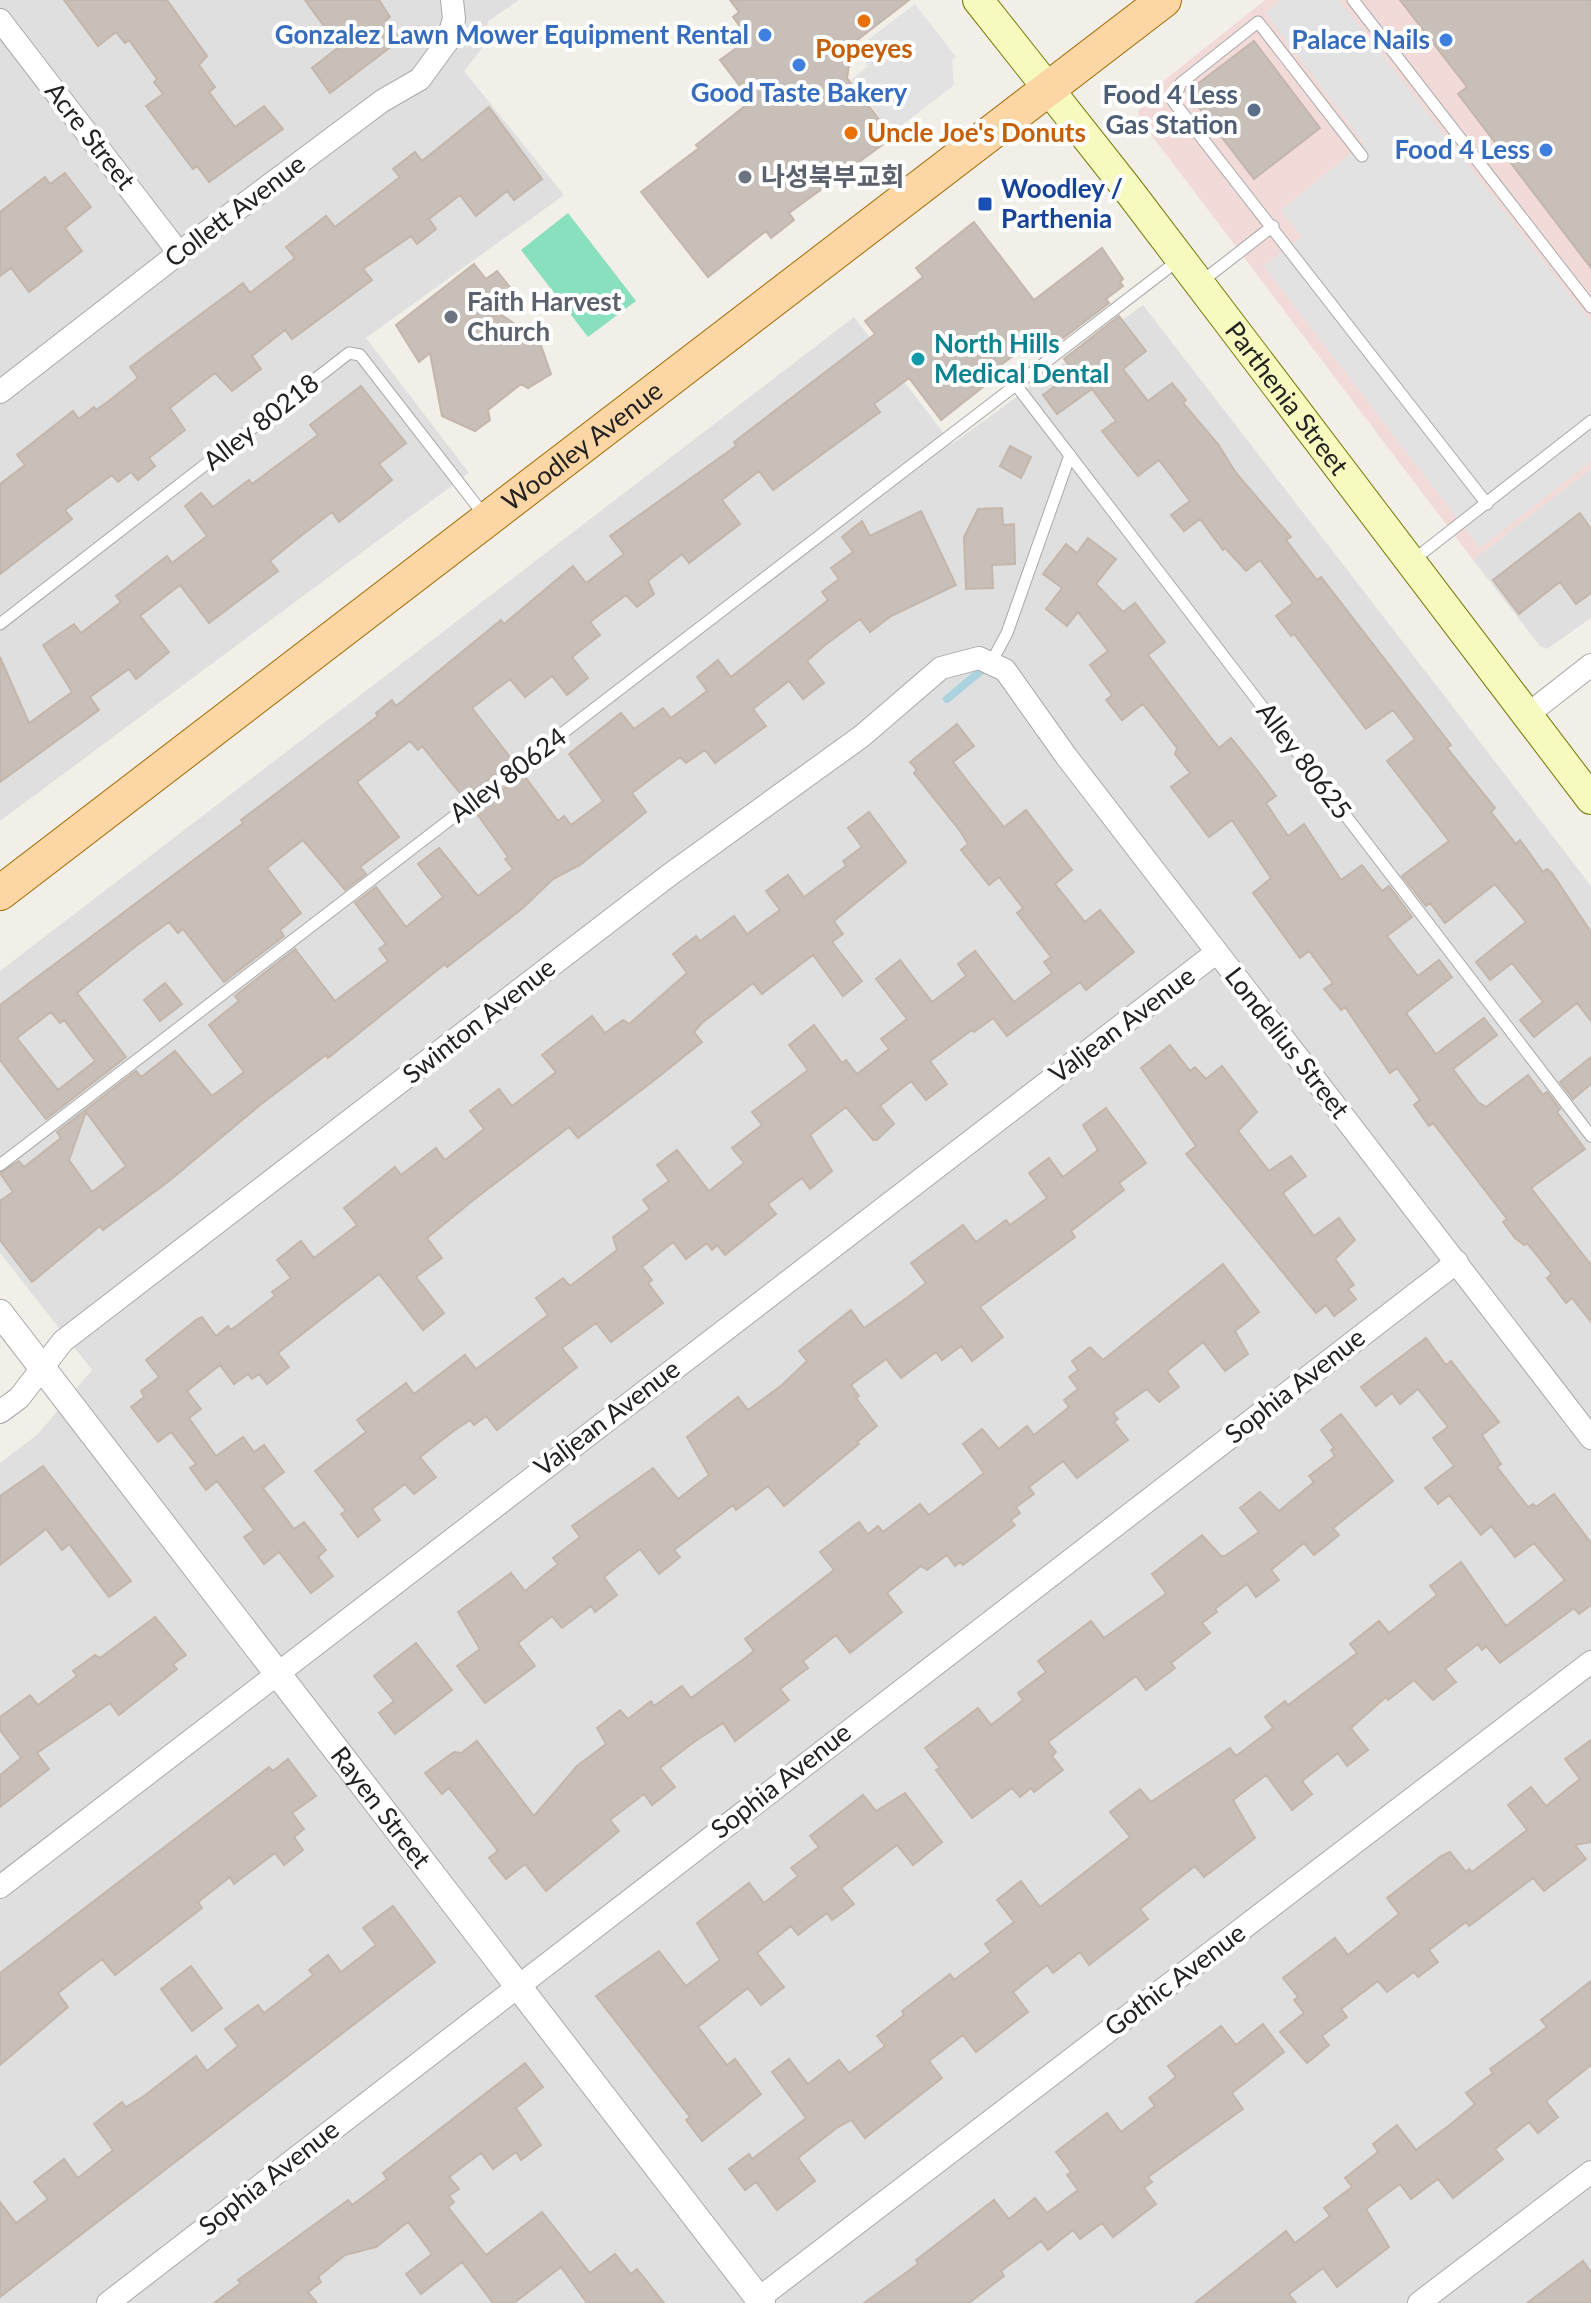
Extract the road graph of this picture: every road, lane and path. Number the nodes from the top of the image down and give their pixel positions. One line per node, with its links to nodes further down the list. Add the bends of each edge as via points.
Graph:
1 (978, 0): 6 (main road, Parthenia Street)
2 (1164, 0): 6 (main road, Woodley Avenue)
3 (1353, 0): 12 (lane)
4 (453, 10): 9 (street, Collett Avenue, via 437,60 420,79 382,101)
5 (0, 20): 9 (street, Acre Street)
6 (1048, 90): 10 (main road, Parthenia Street); 18 (main road, Woodley Avenue)
7 (1362, 156): 8 (lane, via 1258,22 1181,83 1173,101)
8 (1273, 226): 11 (lane); 17 (lane)
9 (179, 253): 14 (street, Collett Avenue)
10 (1180, 259): 11 (main road, Parthenia Street); 13 (lane, Alley 80624)
11 (1199, 284): 19 (main road, Parthenia Street)
12 (1591, 307)
13 (1016, 385): 16 (lane, Alley 80625); 28 (lane, Alley 80624)
14 (0, 392)
15 (1591, 421): 17 (lane)
16 (1070, 455): 21 (lane, via 1007,633); 27 (lane, Alley 80625)
17 (1487, 504): 19 (lane)
18 (487, 518): 20 (lane, Alley 80218, via 360,355 349,353); 25 (main road, Woodley Avenue)
19 (1411, 562): 23 (main road, Parthenia Street)
20 (0, 624)
21 (986, 660): 26 (street, Londelius Street, via 1017,684); 31 (street, Swinton Avenue, via 941,668 924,679 872,728 668,876 63,1341)
22 (1591, 665): 23 (street)
23 (1527, 715): 24 (main road, Parthenia Street)
24 (1591, 799)
25 (0, 893)
26 (1217, 952): 29 (street, Londelius Street); 35 (street, Valjean Avenue)
27 (1591, 1136)
28 (0, 1165)
29 (1457, 1262): 33 (street, Londelius Street); 37 (street, Sophia Avenue)
30 (0, 1313): 31 (street, Rayen Street)
31 (43, 1367): 32 (street, Swinton Avenue, via 19,1398); 35 (street, Rayen Street)
32 (0, 1412)
33 (1591, 1438)
34 (1591, 1662): 39 (street, Gothic Avenue)
35 (276, 1672): 36 (street, Valjean Avenue); 37 (street, Rayen Street)
36 (0, 1887)
37 (516, 1985): 39 (street, Rayen Street); 40 (street, Sophia Avenue)
38 (1591, 2172): 41 (street)
39 (760, 2301)
40 (108, 2303)
41 (1419, 2303)

